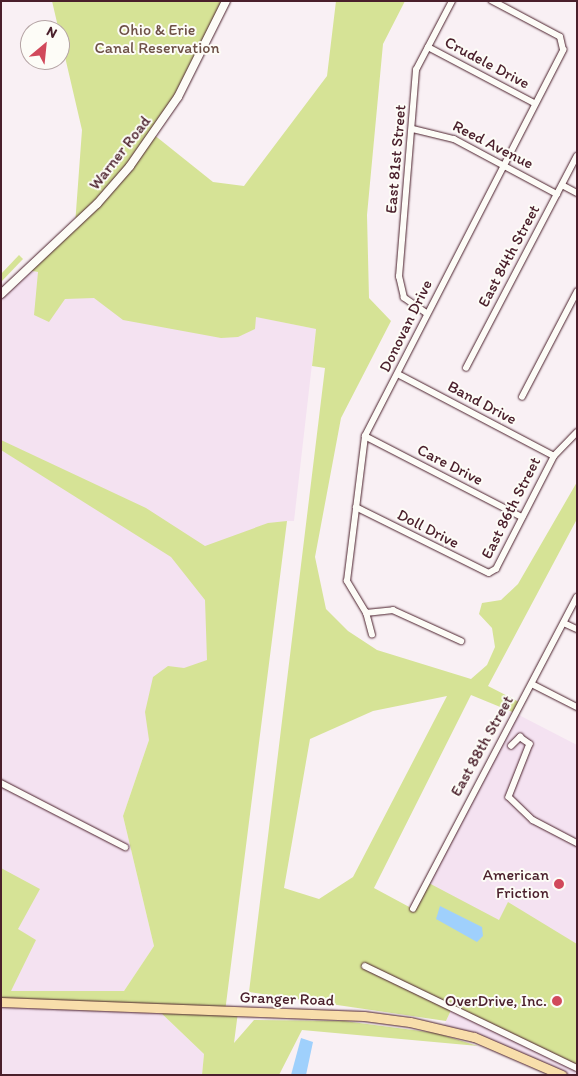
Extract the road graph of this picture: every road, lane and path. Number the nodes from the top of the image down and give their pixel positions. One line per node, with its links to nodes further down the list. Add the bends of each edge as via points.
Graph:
1 (226, 1): 13 (main road, Warner Road, via 178,97 130,166 97,204)
2 (452, 1): 4 (street, East 81st Street)
3 (492, 1): 5 (street, Donovan Drive, via 564,43)
4 (428, 48): 5 (street, Crudele Drive); 6 (street, East 81st Street, via 416,70)
5 (534, 103): 8 (street, Donovan Drive)
6 (413, 129): 8 (street, Reed Avenue, via 454,139); 14 (street, East 81st Street, via 399,277 404,298)
7 (577, 156): 9 (street, East 84th Street)
8 (503, 165): 11 (street, Reed Avenue); 14 (street, Donovan Drive)
9 (562, 185): 10 (street); 11 (street, East 84th Street)
10 (577, 193)
11 (557, 194): 15 (street, East 84th Street)
12 (577, 292): 17 (street)
13 (1, 294)
14 (427, 314): 16 (street, Donovan Drive)
15 (466, 368)
16 (398, 374): 19 (street, Donovan Drive); 20 (street, Band Drive)
17 (522, 397)
18 (577, 432): 20 (street, East 86th Street)
19 (365, 436): 21 (street, Donovan Drive); 22 (street, Care Drive)
20 (554, 456): 22 (street, East 86th Street)
21 (356, 507): 23 (street, Doll Drive); 25 (street, Donovan Drive, via 347,581)
22 (522, 517): 23 (street, East 86th Street)
23 (489, 574)
24 (577, 597): 26 (street, East 88th Street)
25 (366, 613): 28 (street, Donovan Drive); 29 (street, via 393,610)
26 (564, 623): 27 (street); 30 (street, East 88th Street)
27 (577, 629)
28 (372, 635)
29 (460, 641)
30 (532, 684): 31 (street); 36 (street, East 88th Street, via 504,730)
31 (577, 707)
32 (510, 746): 34 (street, via 520,736 530,744 510,796 533,820)
33 (1, 783): 35 (street)
34 (577, 843)
35 (125, 847)
36 (413, 909)
37 (365, 966): 39 (street)
38 (1, 1002): 40 (main road, Granger Road, via 401,1020 474,1037)
39 (577, 1068)
40 (562, 1075)

